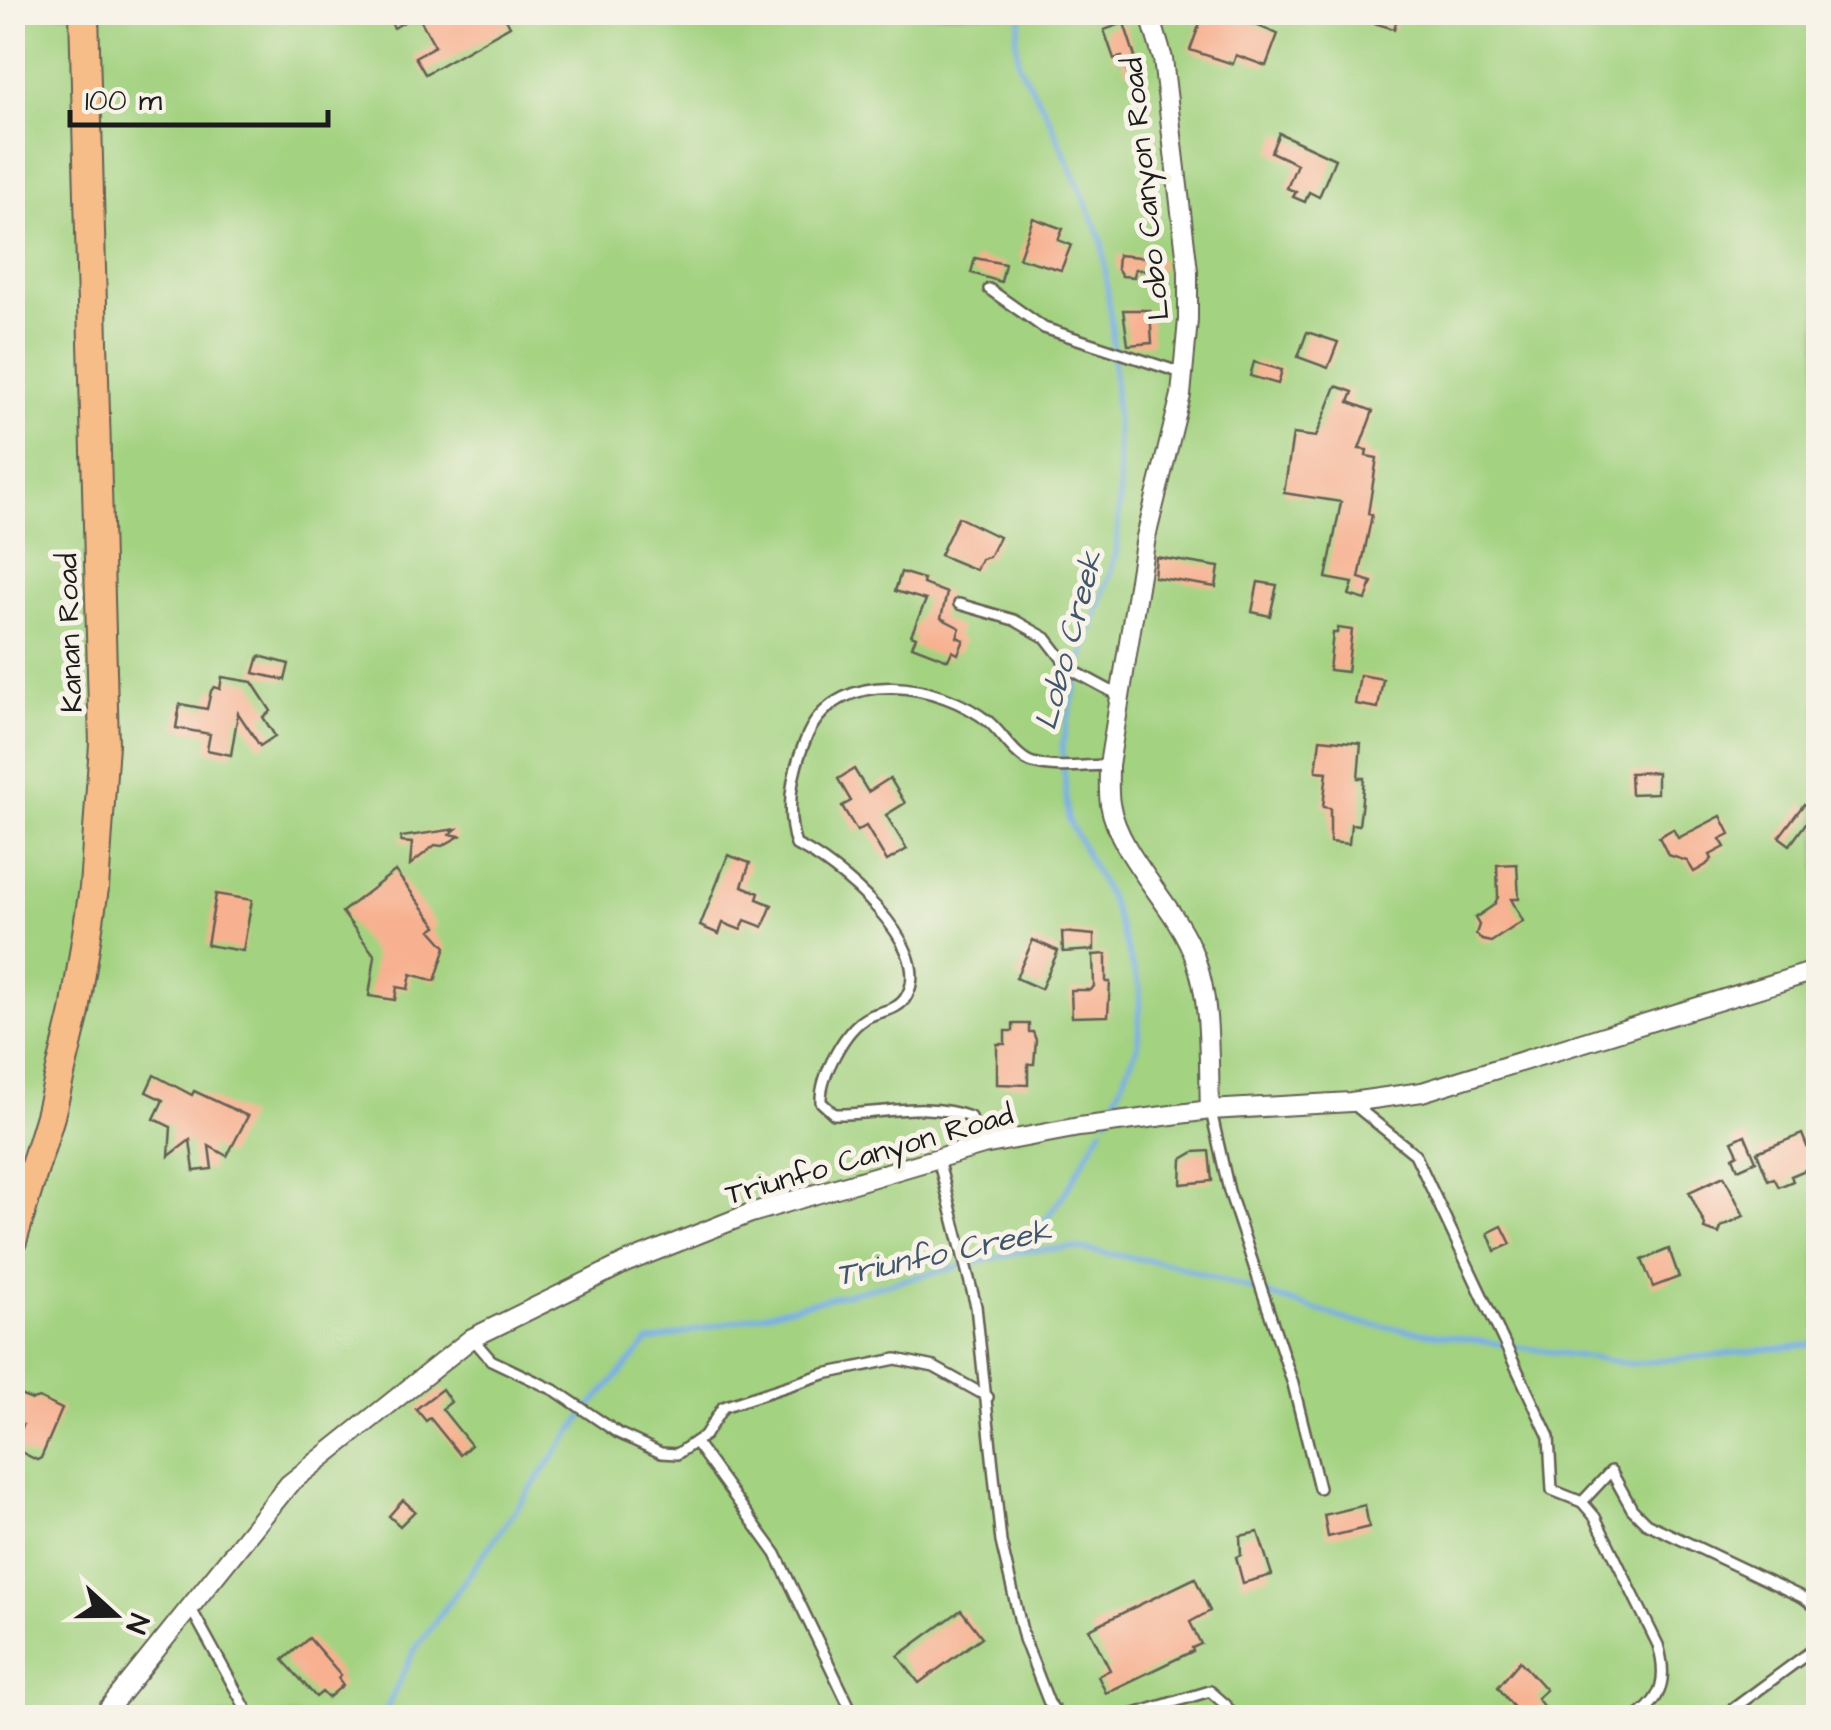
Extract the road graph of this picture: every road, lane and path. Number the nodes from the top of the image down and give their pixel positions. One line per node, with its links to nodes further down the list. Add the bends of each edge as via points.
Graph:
1 (84, 12): 13 (main road, Kanan Road, via 103,761 94,888 74,1012)
2 (1149, 12): 4 (street, Lobo Canyon Road, via 1163,59 1188,271)
3 (989, 290): 4 (lane, via 1044,328)
4 (1184, 374): 6 (street, Lobo Canyon Road, via 1146,537)
5 (959, 604): 6 (lane, via 1014,620 1046,638 1070,670)
6 (1120, 696): 7 (street, Lobo Canyon Road)
7 (1109, 765): 10 (street, Lobo Canyon Road, via 1110,802 1121,834 1196,960); 11 (lane, via 1022,758 987,720 953,700 884,686 828,708 812,726 792,782 788,820 796,845 835,866 880,910 912,969 906,1000 870,1016 849,1035 829,1066 821,1102 834,1114 904,1108 960,1113 970,1117)
8 (1818, 970): 9 (street, Triunfo Canyon Road, via 1422,1092)
9 (1351, 1102): 10 (street, Triunfo Canyon Road); 18 (lane, via 1414,1154 1549,1437 1552,1490)
10 (1210, 1110): 11 (street, Triunfo Canyon Road); 17 (lane)
11 (983, 1145): 12 (street, Triunfo Canyon Road)
12 (937, 1157): 14 (street, Triunfo Canyon Road, via 751,1213 625,1263); 15 (lane, via 976,1306)
13 (12, 1241)
14 (472, 1338): 16 (lane, via 492,1360 618,1434 660,1453 677,1454); 19 (street, Triunfo Canyon Road, via 289,1484)
15 (988, 1396): 16 (lane, via 934,1367 896,1359 723,1407); 22 (lane, via 1001,1542 1024,1639)
16 (695, 1442): 25 (lane, via 776,1554)
17 (1318, 1488)
18 (1582, 1502): 20 (lane, via 1611,1471 1646,1523); 28 (lane, via 1603,1532 1664,1668 1661,1691)
19 (190, 1607): 23 (street, Triunfo Canyon Road); 24 (lane)
20 (1818, 1609)
21 (1818, 1646): 29 (lane)
22 (1060, 1717)
23 (101, 1718)
24 (251, 1718)
25 (854, 1718)
26 (1121, 1718): 27 (lane, via 1210,1691)
27 (1233, 1718)
28 (1635, 1718)
29 (1726, 1718)

